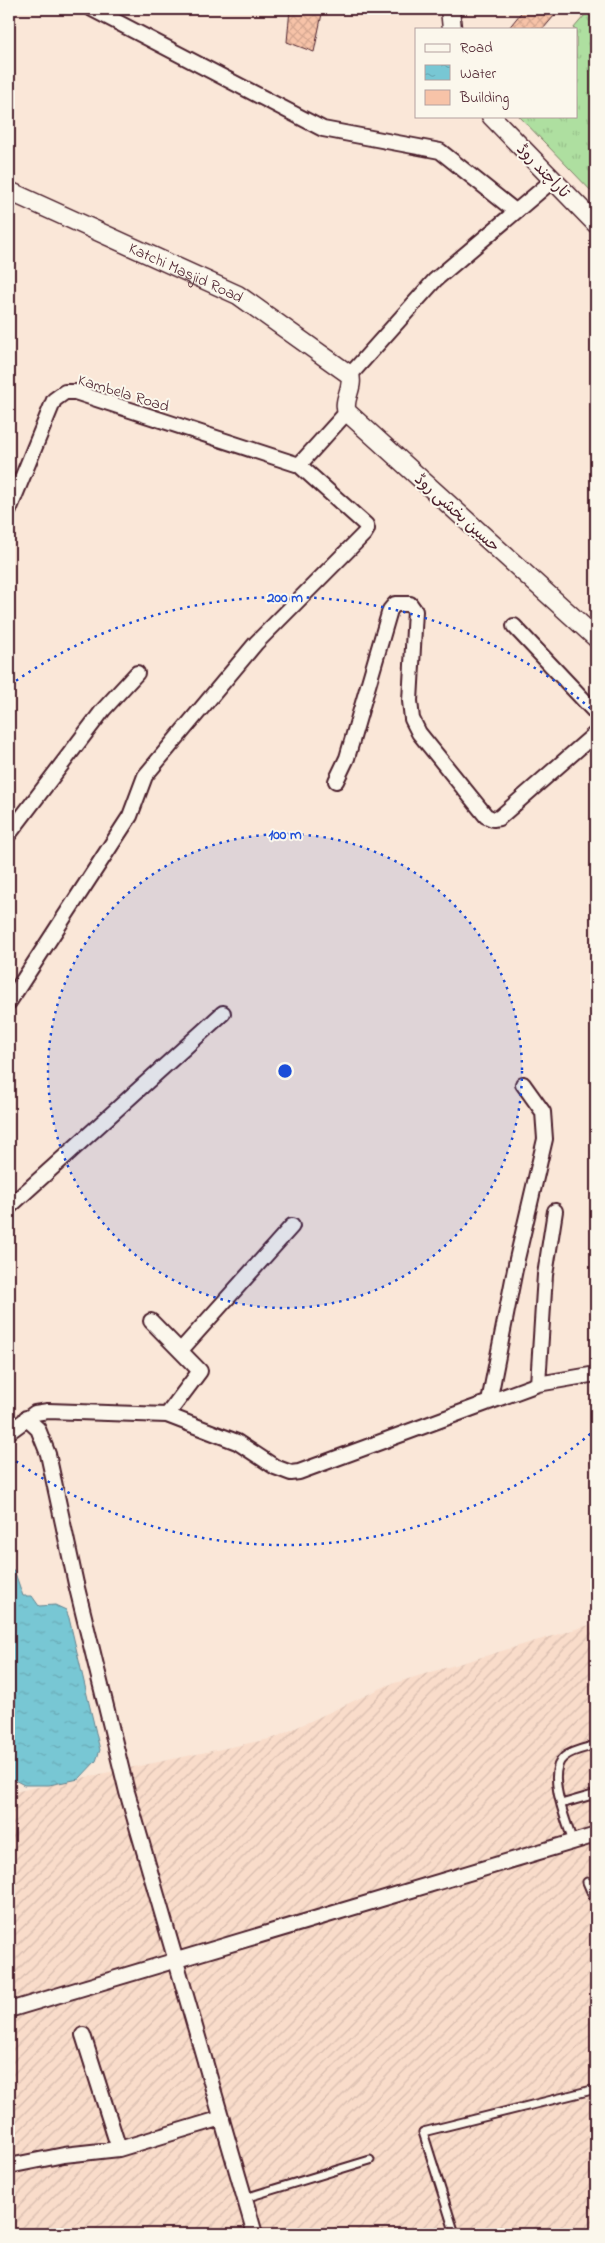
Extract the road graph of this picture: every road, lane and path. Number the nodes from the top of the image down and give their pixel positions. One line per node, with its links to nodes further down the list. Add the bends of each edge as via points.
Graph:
1 (92, 9): 7 (street, via 323,129 440,152)
2 (450, 9): 3 (street)
3 (452, 28)
4 (493, 118): 5 (street, تاراچند روڈ)
5 (553, 180): 7 (street); 8 (street, تاراچند روڈ)
6 (9, 191): 9 (street, Katchi Masjid Road, via 238,295)
7 (515, 212): 9 (street, via 435,280)
8 (596, 224)
9 (350, 375): 10 (street, via 352,382 345,408)
10 (347, 412): 11 (street); 14 (street, حسین بخشی روڈ)
11 (299, 465): 12 (street, Kambela Road, via 75,392 65,392 54,400); 20 (street, via 366,524 366,531 256,643 145,776 130,816)
12 (9, 510)
13 (514, 626): 16 (street)
14 (596, 638)
15 (138, 672): 19 (street, via 103,710)
16 (596, 713)
17 (596, 733): 18 (street, via 499,818 493,820 486,816 419,733 412,719 410,700 415,611 410,604 395,604 390,610 347,758)
18 (336, 782)
19 (9, 834)
20 (9, 1002)
21 (223, 1013): 23 (street)
22 (522, 1084): 30 (street, via 544,1112 545,1139)
23 (9, 1207)
24 (555, 1211): 29 (street, via 546,1267)
25 (292, 1226): 27 (street)
26 (151, 1321): 27 (street)
27 (181, 1350): 31 (street, via 200,1371)
28 (596, 1374): 29 (street)
29 (538, 1384): 30 (street)
30 (489, 1402): 31 (street, via 299,1472 275,1467 236,1442)
31 (167, 1414): 32 (street, via 48,1411)
32 (26, 1418): 33 (street); 41 (street, via 38,1429 48,1454 127,1792)
33 (9, 1432)
34 (596, 1745): 36 (lane, via 562,1758 556,1782)
35 (596, 1794): 36 (lane)
36 (561, 1804): 38 (lane)
37 (596, 1835): 38 (street)
38 (573, 1842): 41 (street)
39 (588, 1882): 40 (lane)
40 (596, 1903)
41 (176, 1960): 42 (street); 45 (street)
42 (9, 2010)
43 (83, 2035): 46 (street)
44 (596, 2089): 51 (lane, via 423,2132)
45 (222, 2118): 46 (street); 49 (street)
46 (119, 2148): 48 (street)
47 (370, 2160): 49 (lane)
48 (9, 2166)
49 (245, 2198): 50 (street)
50 (255, 2234)
51 (455, 2234)

